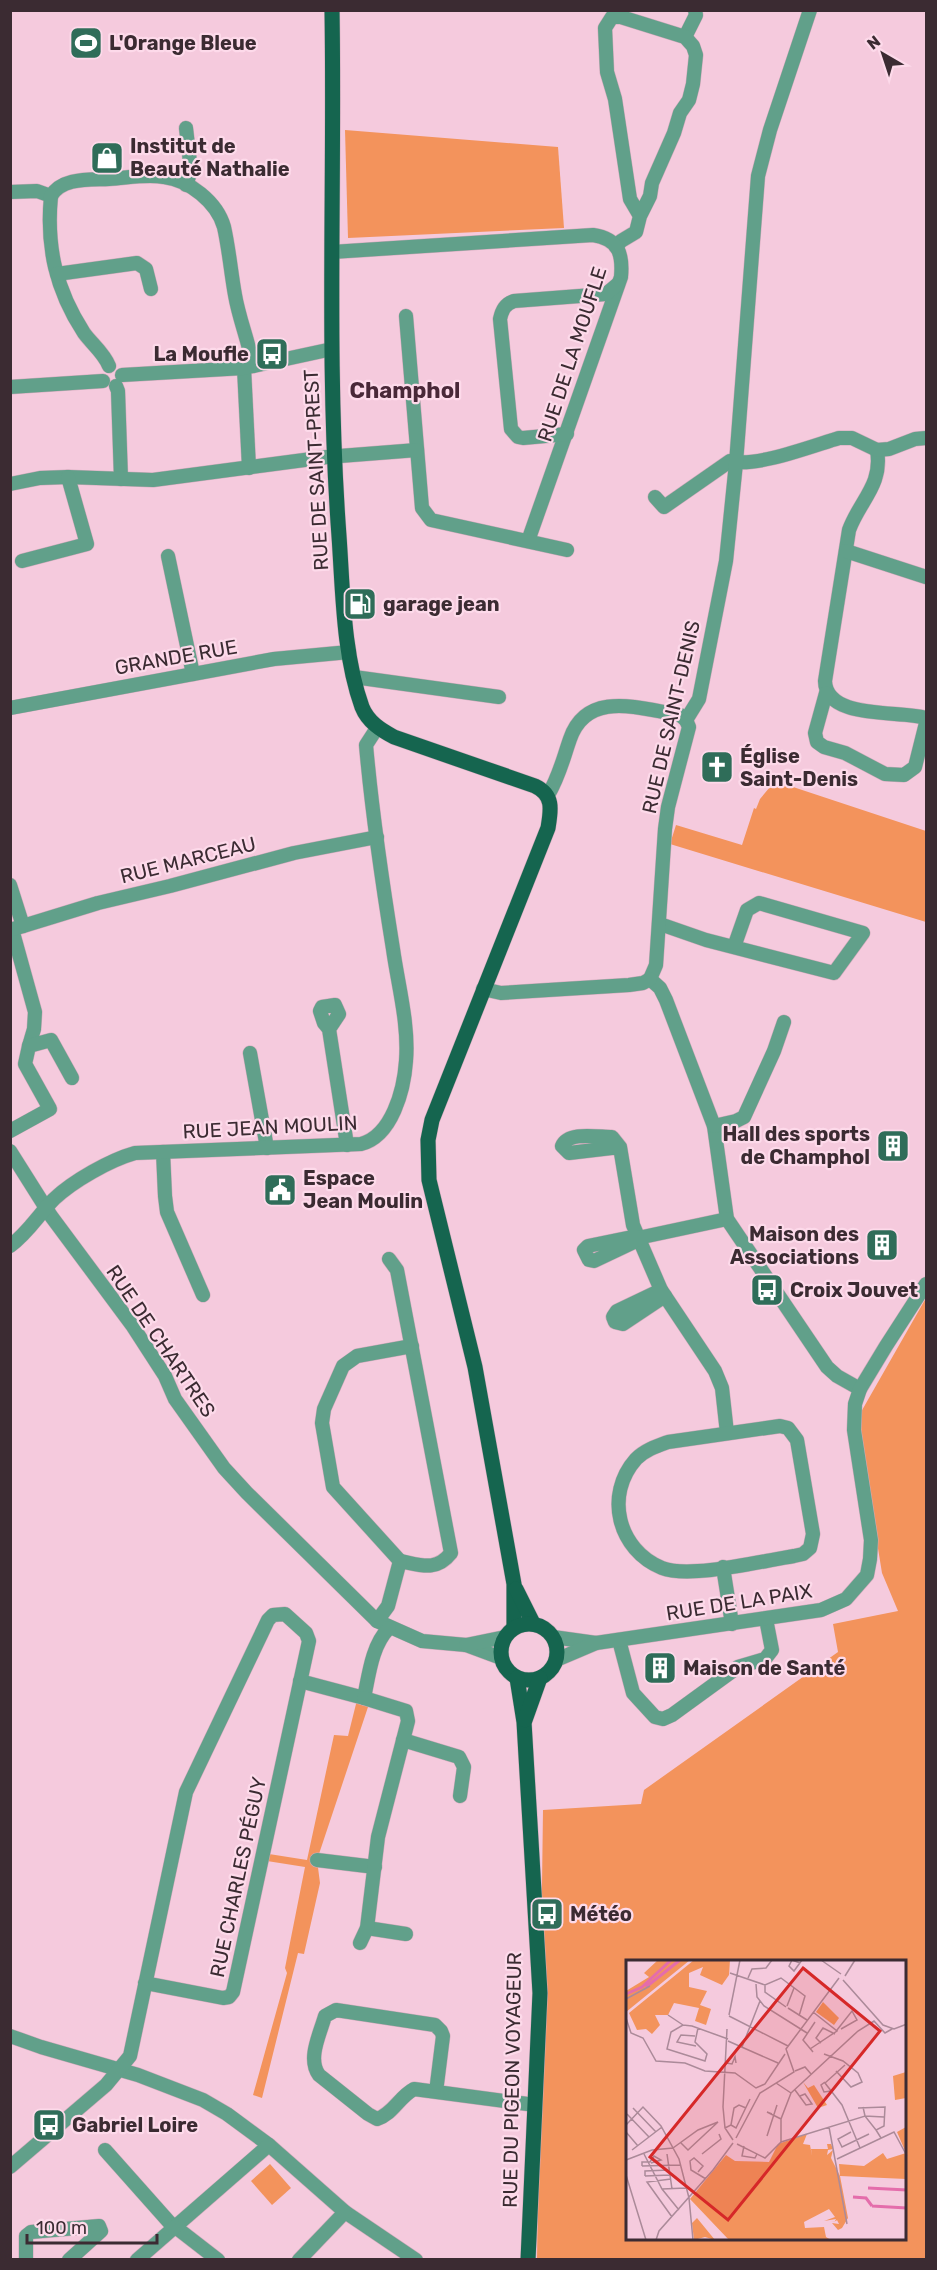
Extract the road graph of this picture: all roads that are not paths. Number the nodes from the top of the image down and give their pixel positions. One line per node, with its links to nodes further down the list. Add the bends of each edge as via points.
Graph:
1 (332, 10): 6 (main road)
2 (337, 10): 6 (main road)
3 (695, 10): 7 (street)
4 (810, 10): 28 (street, RUE DE SAINT-DENIS, via 758,176)
5 (609, 14): 7 (street); 12 (street, via 605,28 607,72 615,99 630,199)
6 (332, 36): 14 (main road, RUE DE SAINT-PREST)
7 (685, 37): 12 (street, via 696,55 689,100 680,113)
8 (186, 128): 9 (street, via 191,171)
9 (186, 185): 11 (street, via 156,176 71,181); 20 (street, via 210,202 223,223 235,298 250,347)
10 (10, 192): 11 (street, via 36,191)
11 (51, 196): 15 (street, via 50,234)
12 (640, 216): 13 (street, via 636,232)
13 (616, 247): 14 (street, RUE DE LA MOUFLE, via 611,241 593,235); 16 (street, RUE DE LA MOUFLE, via 621,254)
14 (332, 252): 19 (main road, RUE DE SAINT-PREST)
15 (57, 274): 17 (street, via 137,263 146,269); 21 (street, via 63,297 109,366 102,373)
16 (618, 284): 23 (street, RUE DE LA MOUFLE); 23 (street, via 606,294 514,301 507,303 501,313 510,429 523,438)
17 (151, 289)
18 (406, 316): 25 (street)
19 (332, 349): 20 (street); 27 (main road, RUE DE SAINT-PREST)
20 (248, 367): 21 (street); 29 (street)
21 (114, 380): 22 (street); 31 (street, via 118,392)
22 (10, 387)
23 (567, 434): 34 (street, RUE DE LA MOUFLE)
24 (927, 438): 26 (street)
25 (417, 447): 27 (street); 34 (street, via 423,508 431,520)
26 (877, 450): 28 (street, via 852,438 839,438 755,462); 36 (street, via 876,480 854,517)
27 (334, 456): 29 (street); 40 (main road, RUE DE SAINT-PREST)
28 (736, 463): 33 (street, via 730,461 664,507); 46 (street, RUE DE SAINT-DENIS, via 726,561 699,699)
29 (249, 468): 31 (street, via 153,480)
30 (68, 477): 31 (street); 32 (street); 38 (street, via 87,544)
31 (121, 479)
32 (10, 484)
33 (655, 497)
34 (528, 542): 35 (street)
35 (567, 550)
36 (846, 551): 39 (street); 43 (street)
37 (168, 556): 41 (street)
38 (22, 561)
39 (927, 577)
40 (349, 652): 41 (street, GRANDE RUE, via 274,659); 42 (main road, RUE DE SAINT-PREST)
41 (193, 674): 45 (street, GRANDE RUE)
42 (354, 677): 44 (street); 48 (main road, RUE DE SAINT-PREST, via 363,710)
43 (826, 693): 47 (street, via 833,701 859,710 914,715); 47 (street, via 816,742 885,774 904,775 915,767)
44 (499, 697)
45 (10, 708)
46 (686, 720): 49 (street, via 680,715 612,705 597,708 576,726); 52 (street, RUE DE SAINT-DENIS, via 689,727 665,829)
47 (927, 721)
48 (377, 728): 49 (main road, via 535,786); 50 (street, RUE JEAN MOULIN, via 366,745)
49 (548, 795): 56 (main road, via 548,828)
50 (377, 837): 53 (street, RUE MARCEAU, via 294,853); 64 (street, RUE JEAN MOULIN, via 406,1034 406,1062 394,1112 386,1128 366,1143)
51 (10, 885): 53 (street)
52 (660, 924): 54 (street); 55 (street, RUE DE SAINT-DENIS, via 657,965)
53 (15, 928): 59 (street, via 35,1012)
54 (735, 947): 54 (street, via 834,973 863,933 759,903 747,910)
55 (650, 979): 56 (street, via 629,985 524,992); 62 (street, via 666,1000)
56 (483, 990): 81 (main road, via 432,1120 427,1157 429,1180 475,1367)
57 (784, 1022): 62 (street, via 744,1117)
58 (329, 1029): 64 (street)
59 (29, 1046): 61 (street, via 51,1040); 63 (street, via 25,1064 50,1108)
60 (250, 1053): 66 (street)
61 (72, 1078)
62 (714, 1126): 70 (street)
63 (10, 1131)
64 (347, 1145): 66 (street, RUE JEAN MOULIN)
65 (620, 1147): 71 (street)
66 (267, 1148): 68 (street, RUE JEAN MOULIN)
67 (10, 1151): 69 (street, RUE DE CHARTRES)
68 (163, 1152): 69 (street, RUE JEAN MOULIN, via 118,1158); 75 (street, via 167,1212)
69 (47, 1207): 72 (street, RUE JEAN MOULIN); 85 (street, RUE DE CHARTRES, via 132,1325 175,1399 224,1468)
70 (727, 1219): 71 (street); 77 (street, via 827,1367)
71 (638, 1238): 78 (street, via 663,1293 715,1371 722,1388)
72 (10, 1246)
73 (389, 1259): 76 (street, via 397,1270)
74 (927, 1284): 77 (street)
75 (203, 1294)
76 (412, 1346): 79 (street, via 451,1553 444,1562 428,1567); 79 (street, via 357,1356 343,1366 322,1423 333,1487)
77 (860, 1389): 82 (street, RUE DE LA PAIX, via 853,1424 871,1540 867,1575 846,1599 834,1606)
78 (728, 1433): 80 (street, via 780,1426 793,1432 813,1534 810,1548 803,1554); 80 (street, via 653,1447 638,1457 627,1472 618,1500 621,1526 630,1544 644,1558 682,1572)
79 (400, 1561): 85 (street)
80 (723, 1567): 84 (street)
81 (514, 1584): 83 (main road); 86 (main road)
82 (766, 1619): 84 (street, RUE DE LA PAIX); 88 (street, via 772,1650 765,1659 738,1666 663,1719 655,1718 633,1693)
83 (533, 1623): 86 (main road); 87 (main road)
84 (732, 1624): 88 (street, RUE DE LA PAIX)
85 (383, 1625): 90 (street, via 422,1641); 96 (street)
86 (509, 1632): 90 (street); 91 (main road, via 501,1647)
87 (553, 1637): 89 (street, RUE DE LA PAIX); 92 (main road)
88 (619, 1640): 89 (street, RUE DE LA PAIX)
89 (596, 1643): 92 (street, RUE DE LA PAIX)
90 (466, 1645): 91 (street)
91 (501, 1658): 93 (main road, via 507,1670)
92 (556, 1660): 94 (main road)
93 (517, 1677): 94 (main road); 97 (main road, RUE DU PIGEON VOYAGEUR)
94 (540, 1678): 97 (main road, RUE DU PIGEON VOYAGEUR)
95 (300, 1681): 96 (street); 105 (street, RUE CHARLES PÉGUY, via 233,1992 223,1998); 105 (street, RUE CHARLES PÉGUY, via 309,1637 285,1614 273,1615 186,1792)
96 (364, 1698): 98 (street, via 406,1711)
97 (524, 1722): 109 (main road, RUE DU PIGEON VOYAGEUR, via 540,1993)
98 (404, 1740): 99 (street, via 459,1757 464,1767); 101 (street, via 378,1837)
99 (460, 1796)
100 (317, 1860): 101 (street)
101 (375, 1867): 102 (street)
102 (367, 1928): 103 (street); 104 (street)
103 (406, 1934)
104 (360, 1943)
105 (145, 1983): 107 (street, RUE CHARLES PÉGUY, via 130,2056)
106 (15, 2038): 107 (street)
107 (120, 2070): 110 (street, via 203,2100); 112 (street, RUE CHARLES PÉGUY)
108 (436, 2092): 108 (street, via 443,2036 435,2025 336,2010 325,2016 314,2068 368,2114 377,2119 386,2116 414,2089); 109 (street)
109 (535, 2105): 121 (main road, RUE DU PIGEON VOYAGEUR)
110 (269, 2145): 113 (street); 114 (street)
111 (105, 2150): 114 (street)
112 (10, 2167)
113 (345, 2212): 119 (street); 120 (street)
114 (175, 2228): 115 (street); 118 (street)
115 (210, 2258)
116 (26, 2259): 117 (street, via 26,2236 31,2232 99,2226 101,2231)
117 (69, 2259)
118 (137, 2259)
119 (299, 2259)
120 (416, 2259)
121 (528, 2259)

